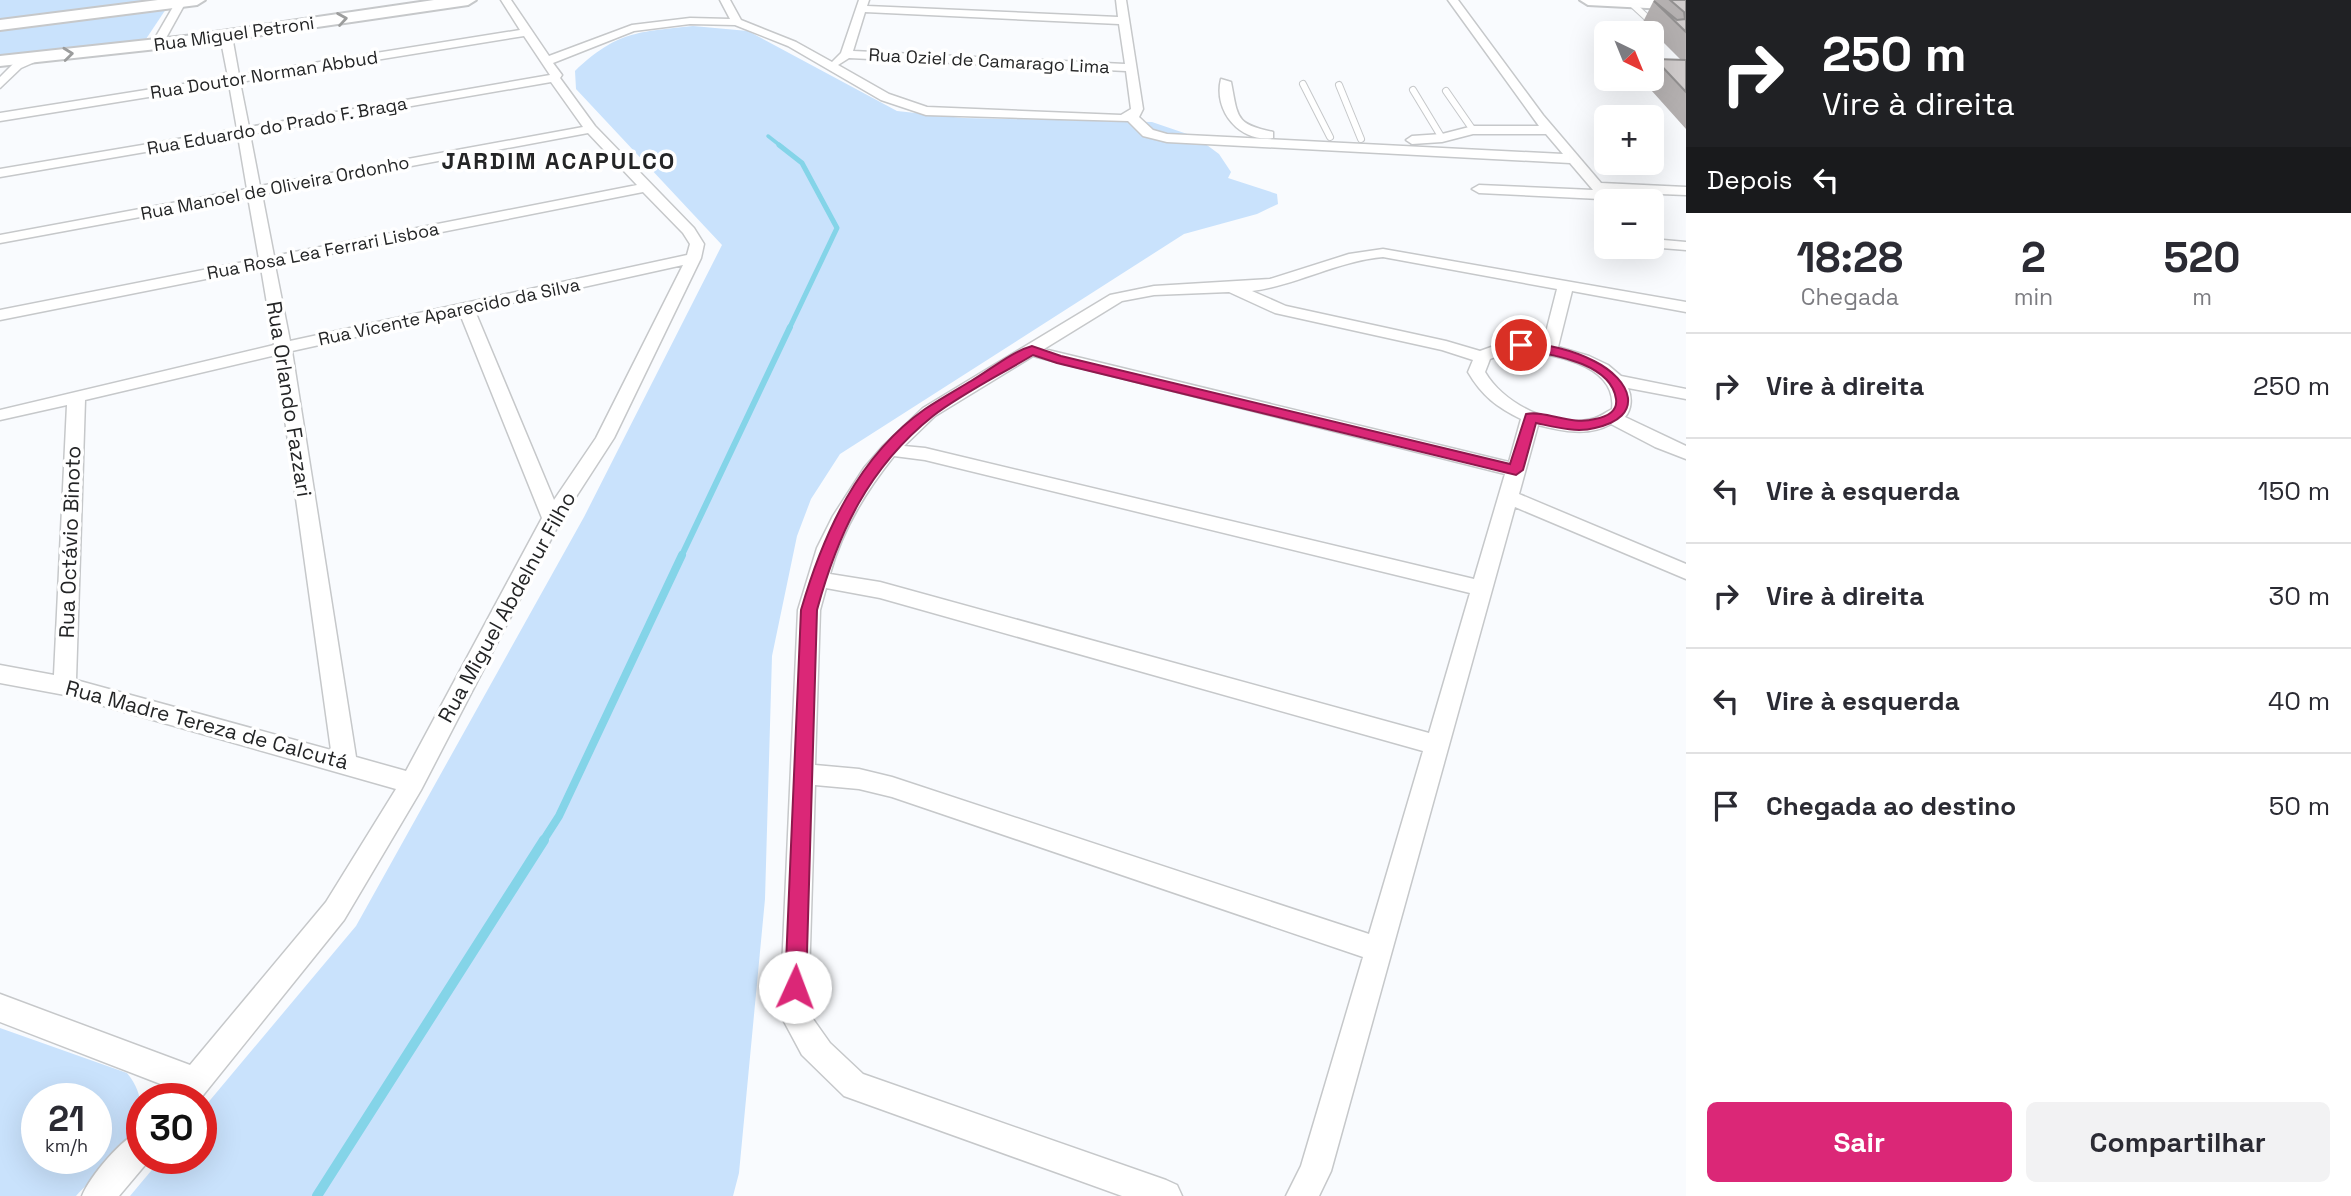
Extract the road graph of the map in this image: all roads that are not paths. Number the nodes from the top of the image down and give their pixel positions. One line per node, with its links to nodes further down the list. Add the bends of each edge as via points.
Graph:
1 (187, 0): 16 (main road); 19 (street)
2 (468, 0): 10 (main road, Rua Miguel Petroni)
3 (506, 0): 17 (street)
4 (724, 0): 15 (street)
5 (1121, 0): 13 (street)
6 (1453, 0): 37 (street)
7 (1588, 0): 8 (main road)
8 (1630, 2): 9 (main road); 14 (lane)
9 (1654, 2): 12 (main road)
10 (431, 3): 18 (main road, Rua Miguel Petroni, one-way to 10)
11 (863, 5): 13 (street); 21 (street)
12 (1686, 5)
13 (1126, 21): 25 (street)
14 (1651, 21)
15 (737, 22): 20 (street, via 708,16 632,28); 24 (street, via 770,33)
16 (0, 25)
17 (527, 32): 23 (street); 26 (street, Rua Doutor Norman Abbud)
18 (226, 36): 19 (main road, Rua Miguel Petroni); 26 (street, Rua Orlando Fazzari)
19 (157, 45): 22 (main road, Rua Miguel Petroni, one-way to 19)
20 (586, 45): 23 (street, via 581,55); 23 (street, via 558,50)
21 (846, 54): 24 (street); 25 (street, Rua Oziel de Camarago Lima)
22 (9, 62): 28 (street)
23 (548, 65): 35 (street); 38 (street, Rua Eduardo do Prado F. Braga)
24 (834, 66): 33 (street, via 885,97 926,111)
25 (1132, 68): 33 (street, via 1137,109)
26 (233, 80): 34 (street, Rua Doutor Norman Abbud); 38 (street, Rua Orlando Fazzari)
27 (1225, 82): 39 (street, via 1233,120 1241,129)
28 (0, 84)
29 (1303, 84): 39 (lane)
30 (1339, 85): 41 (lane)
31 (1413, 90): 40 (lane)
32 (1446, 91): 36 (lane)
33 (1130, 116): 42 (street, via 1148,133 1167,138)
34 (0, 117)
35 (591, 129): 44 (street); 49 (street, Rua Manoel de Oliveira Ordonho)
36 (1473, 130): 37 (street); 40 (street)
37 (1550, 131): 42 (street)
38 (243, 132): 43 (street, Rua Eduardo do Prado F. Braga); 49 (street, Rua Orlando Fazzari)
39 (1330, 138): 41 (street)
40 (1442, 138): 41 (street)
41 (1361, 139)
42 (1574, 159): 46 (street)
43 (0, 173)
44 (646, 187): 54 (street, via 689,231 697,244); 55 (street, Rua Rosa Lea Ferrari Lisboa)
45 (1479, 189): 50 (street)
46 (1600, 189)
47 (1686, 191): 48 (street)
48 (1664, 192)
49 (254, 193): 51 (street, Rua Manoel de Oliveira Ordonho); 55 (street, Rua Orlando Fazzari)
50 (1594, 194)
51 (0, 239)
52 (1664, 244): 53 (street)
53 (1686, 246)
54 (694, 258): 59 (street, Rua Vicente Aparecido da Silva); 75 (street, Rua Miguel Abdelnur Filho, via 605,438)
55 (267, 263): 60 (street, Rua Rosa Lea Ferrari Lisboa); 61 (street, Rua Orlando Fazzari)
56 (1565, 286): 57 (street, via 1373,253 1285,281); 58 (street); 62 (street)
57 (1232, 288): 63 (street, via 1171,288 1116,298); 64 (street, via 1281,310)
58 (1686, 307)
59 (466, 309): 61 (street, Rua Vicente Aparecido da Silva); 75 (street)
60 (0, 315)
61 (283, 348): 67 (street, Rua Vicente Aparecido da Silva); 82 (street, Rua Orlando Fazzari)
62 (1550, 348): 64 (street, via 1508,346); 65 (street, via 1586,361)
63 (1032, 350): 71 (street, via 929,412); 73 (street)
64 (1481, 357): 69 (street, via 1476,371 1484,387 1503,404)
65 (1613, 380): 66 (street); 70 (street, via 1623,397)
66 (1686, 394)
67 (76, 398): 68 (street, Rua Vicente Aparecido da Silva); 80 (street, Rua Octávio Binoto)
68 (0, 415)
69 (1531, 417): 70 (street, via 1578,426); 73 (street)
70 (1614, 418): 72 (street)
71 (889, 450): 77 (street, via 840,520); 78 (street, via 925,454)
72 (1686, 453)
73 (1516, 470): 74 (street)
74 (1508, 497): 76 (street); 78 (street)
75 (552, 518): 84 (street, Rua Miguel Abdelnur Filho)
76 (1686, 572)
77 (817, 579): 81 (street, via 880,590); 83 (street, via 809,610)
78 (1482, 588): 81 (street)
79 (0, 674): 80 (street, Rua Madre Tereza de Calcutá)
80 (65, 685): 82 (street, Rua Madre Tereza de Calcutá)
81 (1437, 745): 85 (street)
82 (345, 763): 84 (street, Rua Madre Tereza de Calcutá)
83 (803, 774): 85 (street, via 891,787); 91 (street, via 794,1014 815,1050 854,1086)
84 (412, 783): 88 (street, Rua Miguel Abdelnur Filho, via 335,911)
85 (1379, 950): 92 (street, via 1315,1171)
86 (0, 1008): 87 (street)
87 (172, 1083)
88 (194, 1083)
89 (126, 1164): 90 (street)
90 (98, 1196)
91 (1167, 1196)
92 (1301, 1196)

